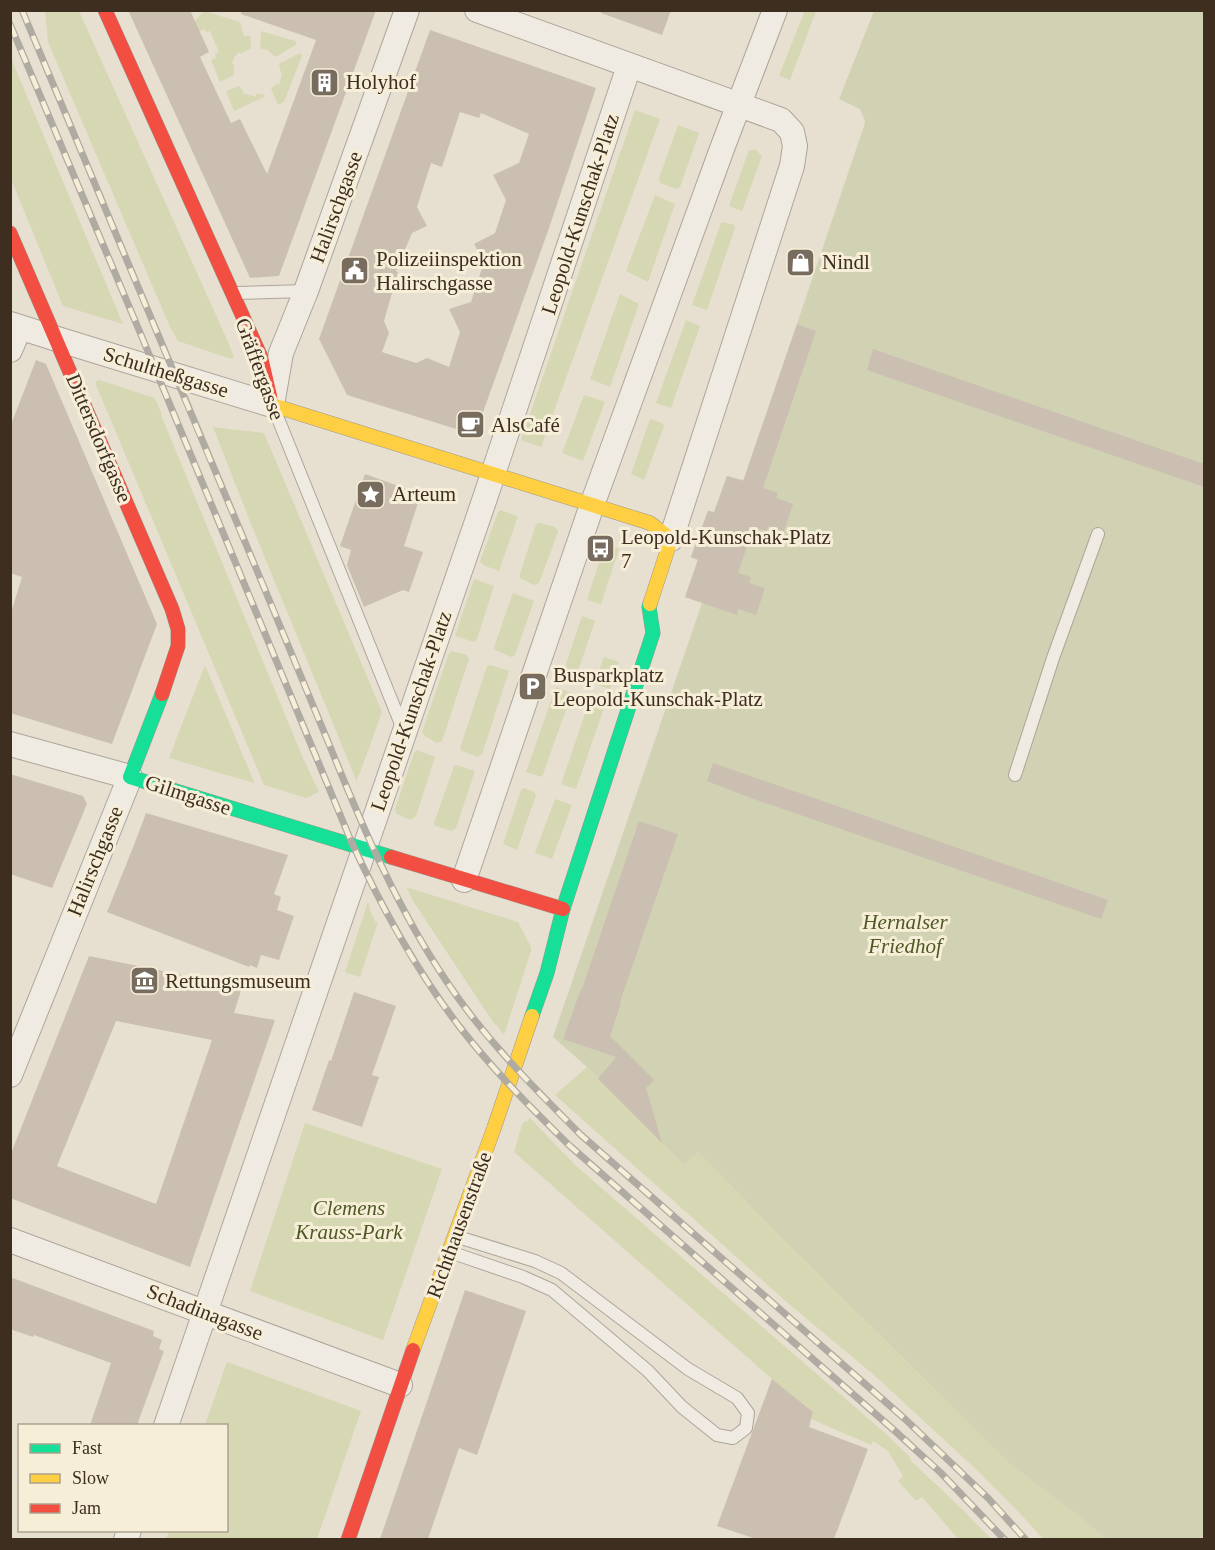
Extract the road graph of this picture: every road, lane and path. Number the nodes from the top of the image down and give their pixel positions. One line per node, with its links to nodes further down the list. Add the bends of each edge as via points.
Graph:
1 (105, 10): 9 (street, Gräffergasse)
2 (406, 10): 8 (street, Halirschgasse)
3 (477, 10): 5 (street)
4 (775, 10): 6 (street)
5 (629, 66): 6 (street); 14 (street, Leopold-Kunschak-Platz)
6 (739, 104): 15 (street); 17 (street, via 781,120 792,132 792,166)
7 (10, 233): 11 (street, Dittersdorfgasse)
8 (306, 291): 9 (lane); 13 (street, Halirschgasse, via 281,353)
9 (232, 293): 13 (street, Gräffergasse, via 261,357)
10 (15, 325): 11 (street, Schultheßgasse); 12 (street)
11 (57, 339): 13 (street, Schultheßgasse); 18 (street, Dittersdorfgasse, via 172,609)
12 (10, 350)
13 (272, 405): 14 (street, Schultheßgasse); 19 (lane, Gräffergasse)
14 (493, 474): 15 (street); 19 (street, Leopold-Kunschak-Platz)
15 (592, 505): 17 (street, via 650,523); 24 (street)
16 (1098, 534): 21 (lane)
17 (671, 539): 25 (street, via 650,607 653,633)
18 (178, 646): 22 (street, Halirschgasse)
19 (404, 732): 23 (street, Leopold-Kunschak-Platz)
20 (10, 744): 22 (street, Gilmgasse)
21 (1015, 775)
22 (129, 777): 23 (street, Gilmgasse); 26 (street, Halirschgasse)
23 (364, 849): 24 (street); 30 (street)
24 (464, 879): 25 (street)
25 (563, 909): 27 (street, Richthausenstraße, via 547,973)
26 (10, 1075)
27 (454, 1236): 29 (street, Richthausenstraße); 29 (lane, via 561,1273 688,1369 737,1398 748,1413 746,1428 733,1438 717,1435 552,1290)
28 (10, 1240): 30 (street, Schadinagasse)
29 (449, 1252): 31 (street, Richthausenstraße)
30 (204, 1312): 31 (street, Schadinagasse); 32 (street)
31 (400, 1385): 33 (street, Richthausenstraße)
32 (166, 1424)
33 (348, 1539)

